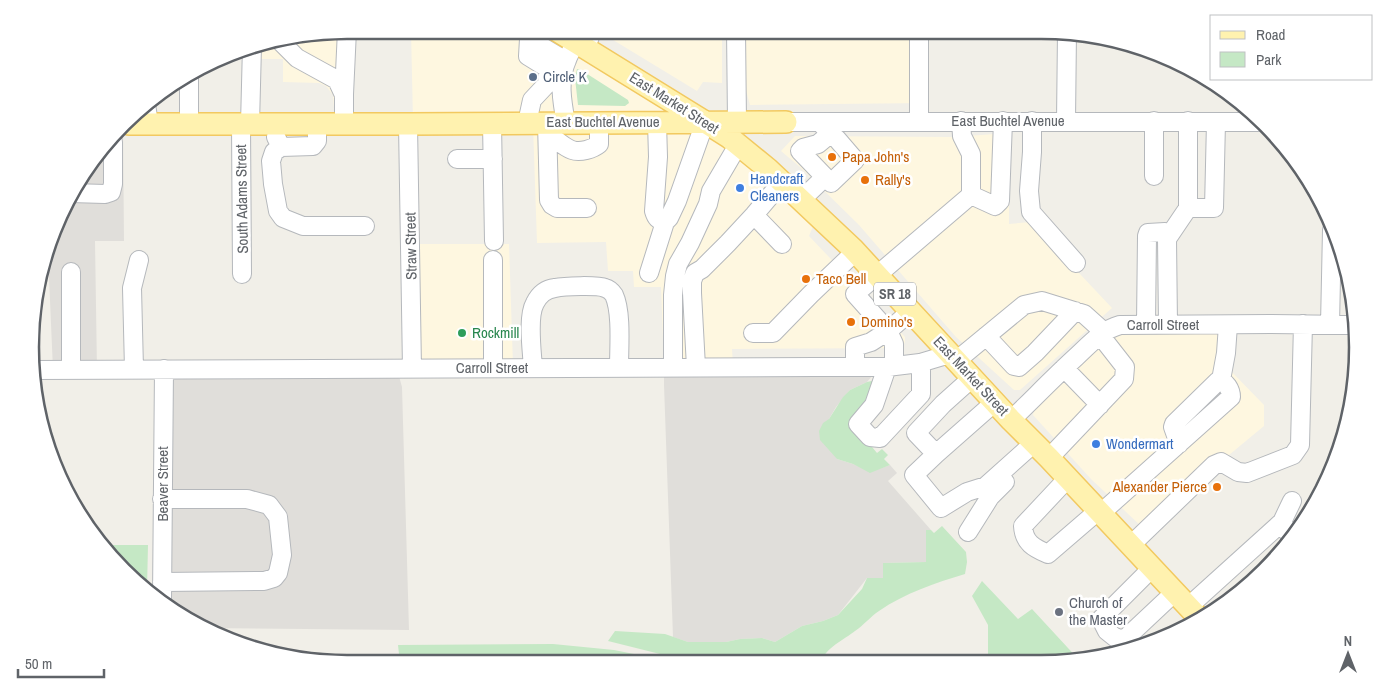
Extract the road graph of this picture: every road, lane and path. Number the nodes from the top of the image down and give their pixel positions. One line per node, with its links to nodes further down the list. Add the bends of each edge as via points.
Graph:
1 (347, 39): 11 (street)
2 (533, 39): 10 (street)
3 (556, 39): 10 (main road, East Market Street / SR 18)
4 (736, 39): 23 (street)
5 (919, 39): 14 (street)
6 (1067, 40): 18 (street)
7 (284, 46): 11 (street, via 297,58 337,80)
8 (251, 54): 28 (street, South Adams Street)
9 (189, 83): 27 (street)
10 (557, 88): 21 (main road, East Buchtel Avenue, via 599,122); 22 (main road, East Market Street / SR 18); 26 (main road, East Buchtel Avenue); 45 (street, via 549,200 557,208)
11 (344, 95): 31 (street)
12 (141, 118): 27 (main road, East Buchtel Avenue)
13 (1248, 118): 25 (street, East Buchtel Avenue)
14 (919, 121): 15 (street, East Buchtel Avenue); 33 (street, East Buchtel Avenue)
15 (961, 121): 16 (street, East Buchtel Avenue); 43 (street, via 962,136 971,154)
16 (1003, 121): 17 (street, East Buchtel Avenue); 43 (street, via 1000,201 994,206)
17 (1032, 121): 18 (street, East Buchtel Avenue); 57 (street, via 1029,191 1032,212)
18 (1066, 121): 19 (street, East Buchtel Avenue)
19 (1154, 121): 20 (street, East Buchtel Avenue); 39 (street)
20 (1188, 121): 25 (street, East Buchtel Avenue); 46 (street)
21 (657, 122): 22 (main road, East Buchtel Avenue); 48 (street, via 654,211 659,221)
22 (705, 122): 23 (main road, East Buchtel Avenue); 34 (main road, East Market Street / SR 18); 48 (street, via 677,201)
23 (737, 122): 24 (main road, East Buchtel Avenue)
24 (786, 122): 33 (street, East Buchtel Avenue)
25 (1216, 122): 46 (street, via 1214,208)
26 (492, 123): 32 (main road, East Buchtel Avenue); 38 (street)
27 (189, 124): 28 (main road, East Buchtel Avenue)
28 (245, 124): 29 (main road, East Buchtel Avenue); 60 (street, South Adams Street)
29 (275, 124): 30 (main road, East Buchtel Avenue); 36 (street, via 276,139)
30 (317, 124): 31 (main road, East Buchtel Avenue); 36 (street, via 317,141 313,146)
31 (344, 124): 32 (main road, East Buchtel Avenue)
32 (408, 124): 86 (street, Straw Street)
33 (825, 128): 40 (street, via 855,160); 40 (street, via 818,144 800,151)
34 (738, 145): 41 (main road, East Market Street / SR 18); 81 (street, via 711,191 708,204 678,264 673,295)
35 (113, 146): 42 (street, via 111,192)
36 (281, 147): 49 (street, via 274,152 271,161 278,211 283,218 302,226)
37 (457, 159): 38 (street)
38 (492, 159): 52 (street)
39 (1154, 176)
40 (829, 179): 44 (street)
41 (782, 182): 44 (main road, East Market Street / SR 18); 47 (street)
42 (80, 193)
43 (971, 195): 61 (street)
44 (801, 200): 54 (main road, East Market Street / SR 18)
45 (587, 208)
46 (1188, 208): 51 (street)
47 (754, 215): 53 (street); 82 (street, via 695,273 692,281)
48 (665, 222): 59 (street)
49 (365, 226)
50 (1326, 229): 68 (street)
51 (1167, 239): 64 (street, via 1165,232 1148,233 1147,236); 65 (street)
52 (494, 241)
53 (782, 244)
54 (855, 252): 61 (main road, East Market Street / SR 18); 71 (street, via 773,333)
55 (140, 260): 84 (street, via 132,288)
56 (492, 260): 78 (street)
57 (1076, 263)
58 (71, 272): 88 (street)
59 (649, 273)
60 (242, 274)
61 (878, 276): 62 (main road, East Market Street / SR 18); 70 (street, via 855,294)
62 (911, 311): 70 (street); 74 (main road, East Market Street / SR 18)
63 (1075, 311): 72 (street, via 1084,314); 73 (street, via 1042,301 1024,306); 73 (street, via 1019,367 1014,366)
64 (1146, 324): 65 (street, Carroll Street); 72 (street, Carroll Street, via 1120,325)
65 (1168, 324): 67 (street, Carroll Street)
66 (1303, 324): 67 (street, Carroll Street); 68 (street, Carroll Street); 102 (street, via 1300,445 1293,456 1247,474 1221,462 1214,465)
67 (1228, 325): 98 (street, via 1221,380 1226,383 1231,397)
68 (1330, 325): 69 (street, Carroll Street)
69 (1349, 325)
70 (888, 330): 76 (street, via 871,342 855,347); 77 (street, via 894,344)
71 (753, 333)
72 (1102, 334): 83 (street, Carroll Street); 91 (street, via 1125,368 1124,379)
73 (986, 336): 74 (street)
74 (953, 358): 75 (street, Carroll Street); 89 (main road, East Market Street / SR 18)
75 (921, 363): 77 (street, Carroll Street); 77 (street, via 921,394 880,438 870,436 858,424 874,405)
76 (855, 367): 77 (street, Carroll Street); 82 (street, Carroll Street)
77 (891, 367)
78 (493, 368): 79 (street, Carroll Street); 86 (street, Carroll Street)
79 (533, 368): 80 (street, Carroll Street); 80 (street, via 530,313 534,304 540,295 554,288 583,286 604,287 613,292 618,321)
80 (619, 368): 81 (street, Carroll Street)
81 (673, 368): 82 (street, Carroll Street)
82 (696, 368)
83 (1064, 368): 91 (street); 92 (street, Carroll Street)
84 (134, 369): 85 (street, Carroll Street); 88 (street, Carroll Street)
85 (164, 369): 86 (street, Carroll Street); 96 (street, Beaver Street)
86 (412, 369)
87 (39, 370): 88 (street, Carroll Street)
88 (71, 370)
89 (972, 378): 90 (main road, East Market Street / SR 18); 94 (street, via 916,434)
90 (994, 402): 92 (main road, East Market Street / SR 18); 94 (street)
91 (1100, 405): 93 (street)
92 (1011, 420): 93 (main road, East Market Street / SR 18)
93 (1041, 450): 94 (street, via 986,486 968,492 941,508 914,475); 95 (main road, East Market Street / SR 18); 100 (street, via 990,497)
94 (936, 454)
95 (1068, 478): 98 (main road, East Market Street / SR 18); 98 (street, via 1024,526 1024,535 1034,548 1048,554)
96 (162, 499): 104 (street, Beaver Street); 104 (street, via 247,499 269,505 278,517 282,555 278,573 264,581)
97 (1292, 501): 99 (street)
98 (1100, 512): 102 (main road, East Market Street / SR 18)
99 (1282, 522): 101 (street); 105 (street)
100 (968, 532)
101 (1288, 532)
102 (1130, 545): 103 (main road, East Market Street / SR 18)
103 (1152, 568): 105 (main road, East Market Street / SR 18); 105 (street, via 1101,618 1107,631 1117,639 1126,638)
104 (162, 591)
105 (1188, 606)

